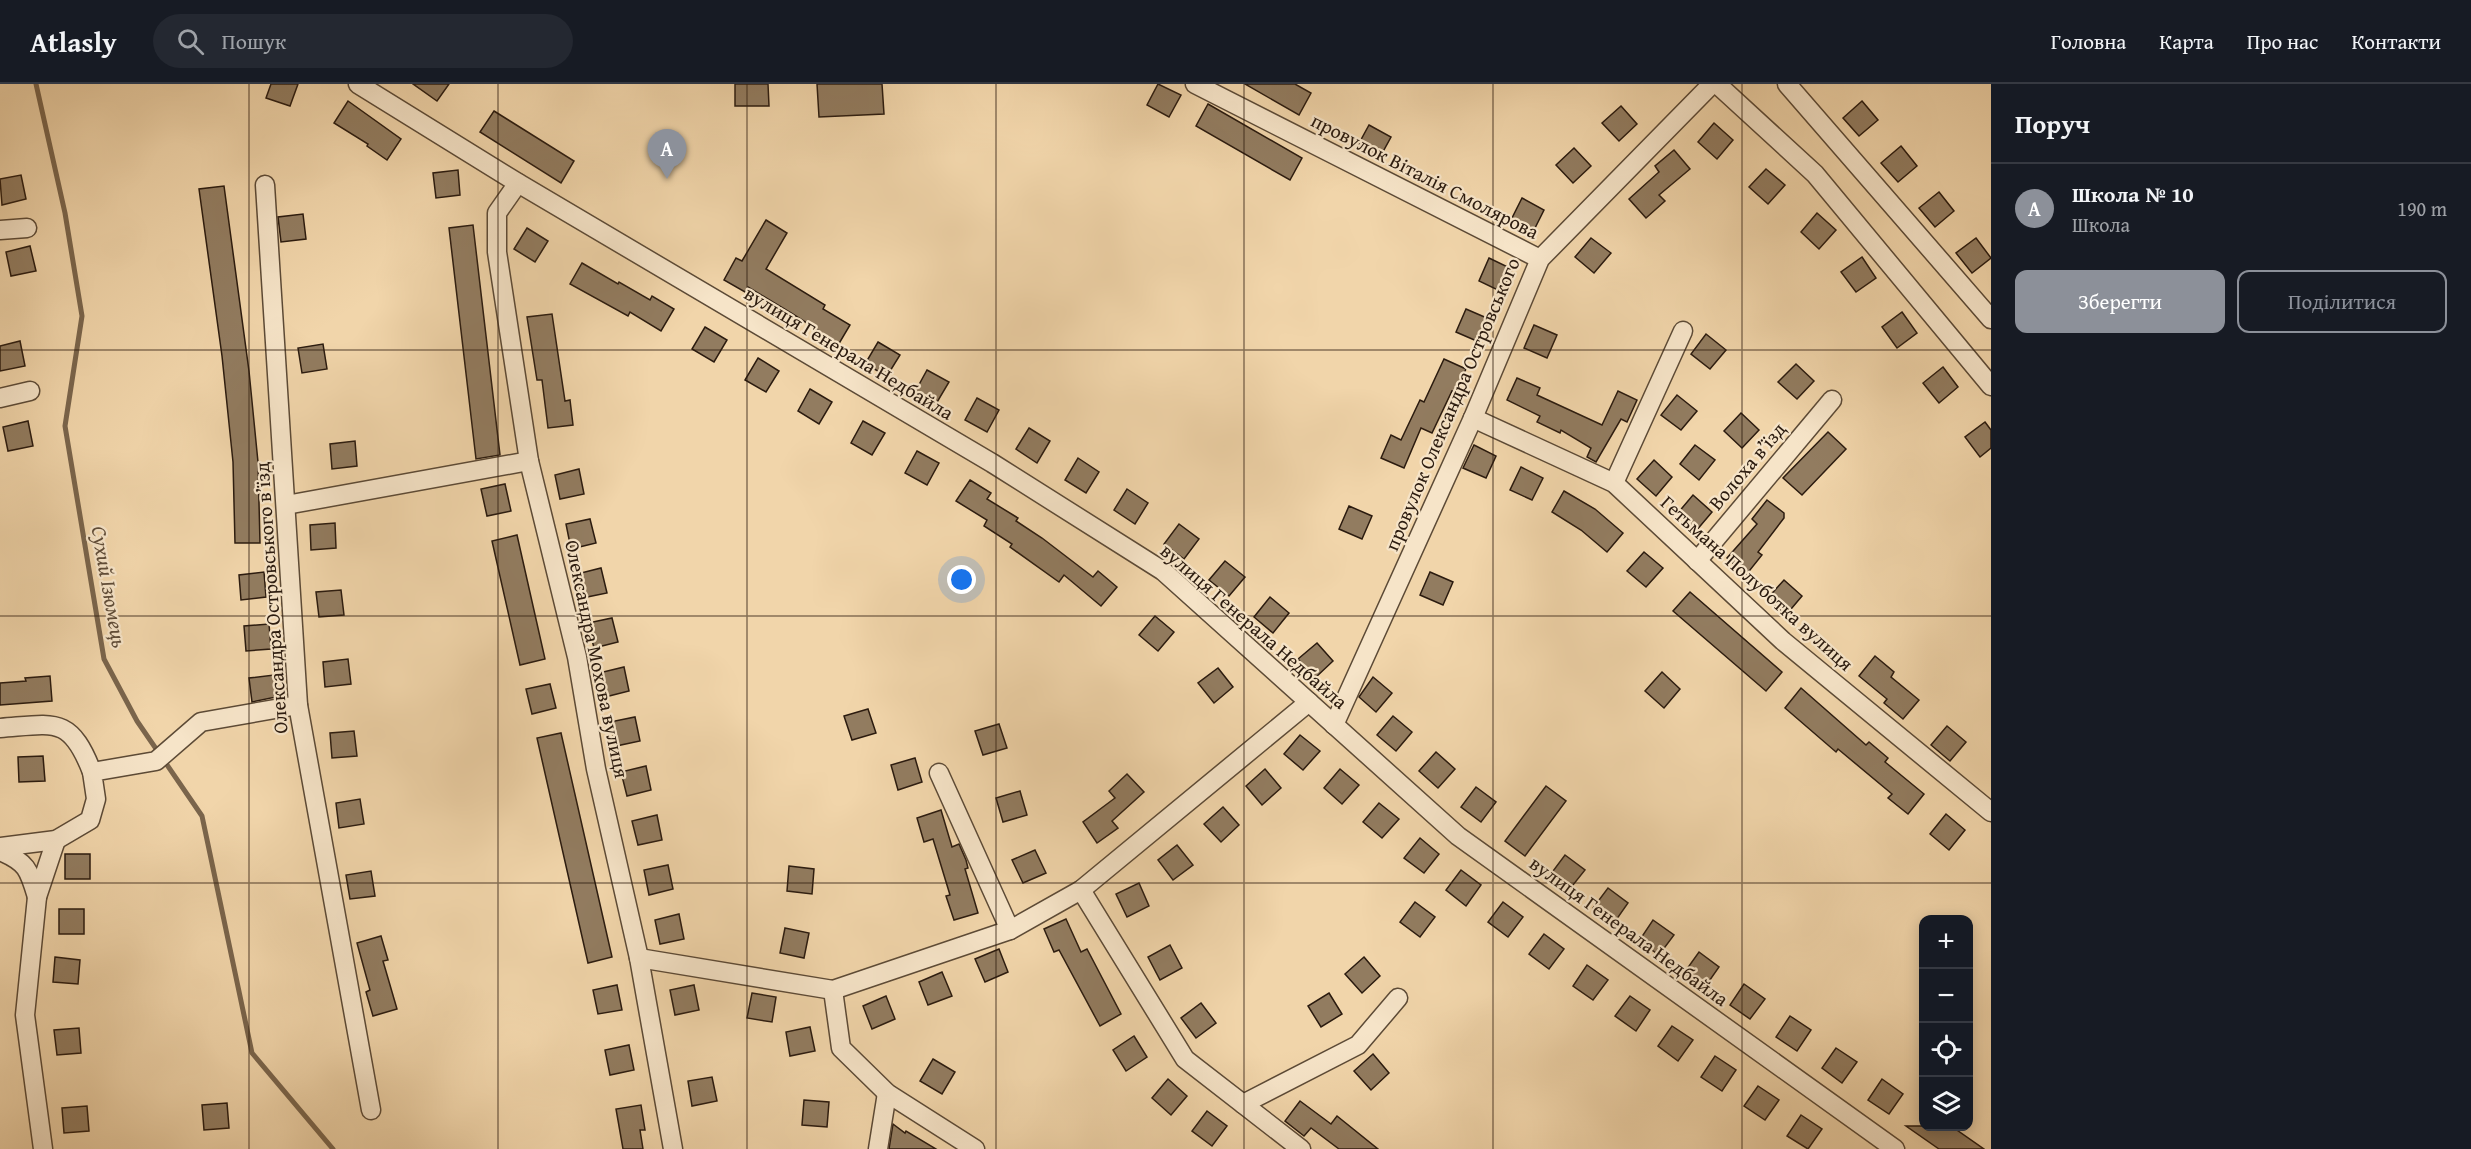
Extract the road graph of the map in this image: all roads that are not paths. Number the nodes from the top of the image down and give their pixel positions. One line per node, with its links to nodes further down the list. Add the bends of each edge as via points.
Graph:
1 (358, 84): 6 (street, вулиця Генерала Недбайла)
2 (1195, 84): 10 (street, провулок Віталія Смолярова)
3 (1712, 84): 10 (street, провулок Олександра Островського)
4 (1717, 84): 14 (street, via 1815,174)
5 (1787, 84): 11 (street)
6 (518, 183): 19 (street, Олександра Мохова вулиця, via 497,213 496,252); 23 (street, вулиця Генерала Недбайла, via 992,464 1162,571)
7 (265, 185): 21 (street, Олександра Островського в’їзд)
8 (27, 228): 9 (street)
9 (0, 230)
10 (1540, 259): 18 (street, провулок Олександра Островського)
11 (1984, 298): 12 (street)
12 (1991, 320)
13 (1683, 331): 20 (street)
14 (1991, 386)
15 (30, 391): 16 (street)
16 (0, 398)
17 (1832, 400): 22 (street, Волоха в’їзд)
18 (1473, 418): 20 (street, Гетьмана Полуботка вулиця); 25 (street, провулок Олександра Островського)
19 (529, 461): 21 (street); 35 (street, Олександра Мохова вулиця, via 577,657 596,769)
20 (1614, 483): 22 (street, Гетьмана Полуботка вулиця)
21 (286, 506): 24 (street, Олександра Островського в’їзд)
22 (1697, 561): 29 (street, Гетьмана Полуботка вулиця, via 1783,641)
23 (1309, 702): 25 (street, вулиця Генерала Недбайла); 32 (street)
24 (298, 705): 27 (street, via 201,722 160,757); 40 (street, Олександра Островського в’їзд)
25 (1334, 725): 46 (street, вулиця Генерала Недбайла, via 1458,836)
26 (0, 728): 27 (street, via 50,724 65,729 84,751)
27 (92, 772): 30 (street, via 96,799 90,820)
28 (939, 773): 34 (street)
29 (1991, 812)
30 (56, 840): 31 (street); 33 (street)
31 (0, 849): 33 (street, via 30,871)
32 (1081, 890): 34 (street); 39 (street, via 1185,1059)
33 (37, 897): 41 (street, via 25,1015)
34 (1010, 930): 36 (street)
35 (639, 958): 36 (street); 42 (street, Олександра Мохова вулиця)
36 (833, 990): 38 (street, via 841,1048)
37 (1398, 998): 39 (street, via 1358,1045)
38 (887, 1093): 43 (street); 44 (street)
39 (1243, 1104): 45 (street)
40 (370, 1110)
41 (43, 1149)
42 (672, 1149)
43 (878, 1149)
44 (975, 1149)
45 (1301, 1149)
46 (1895, 1149)

